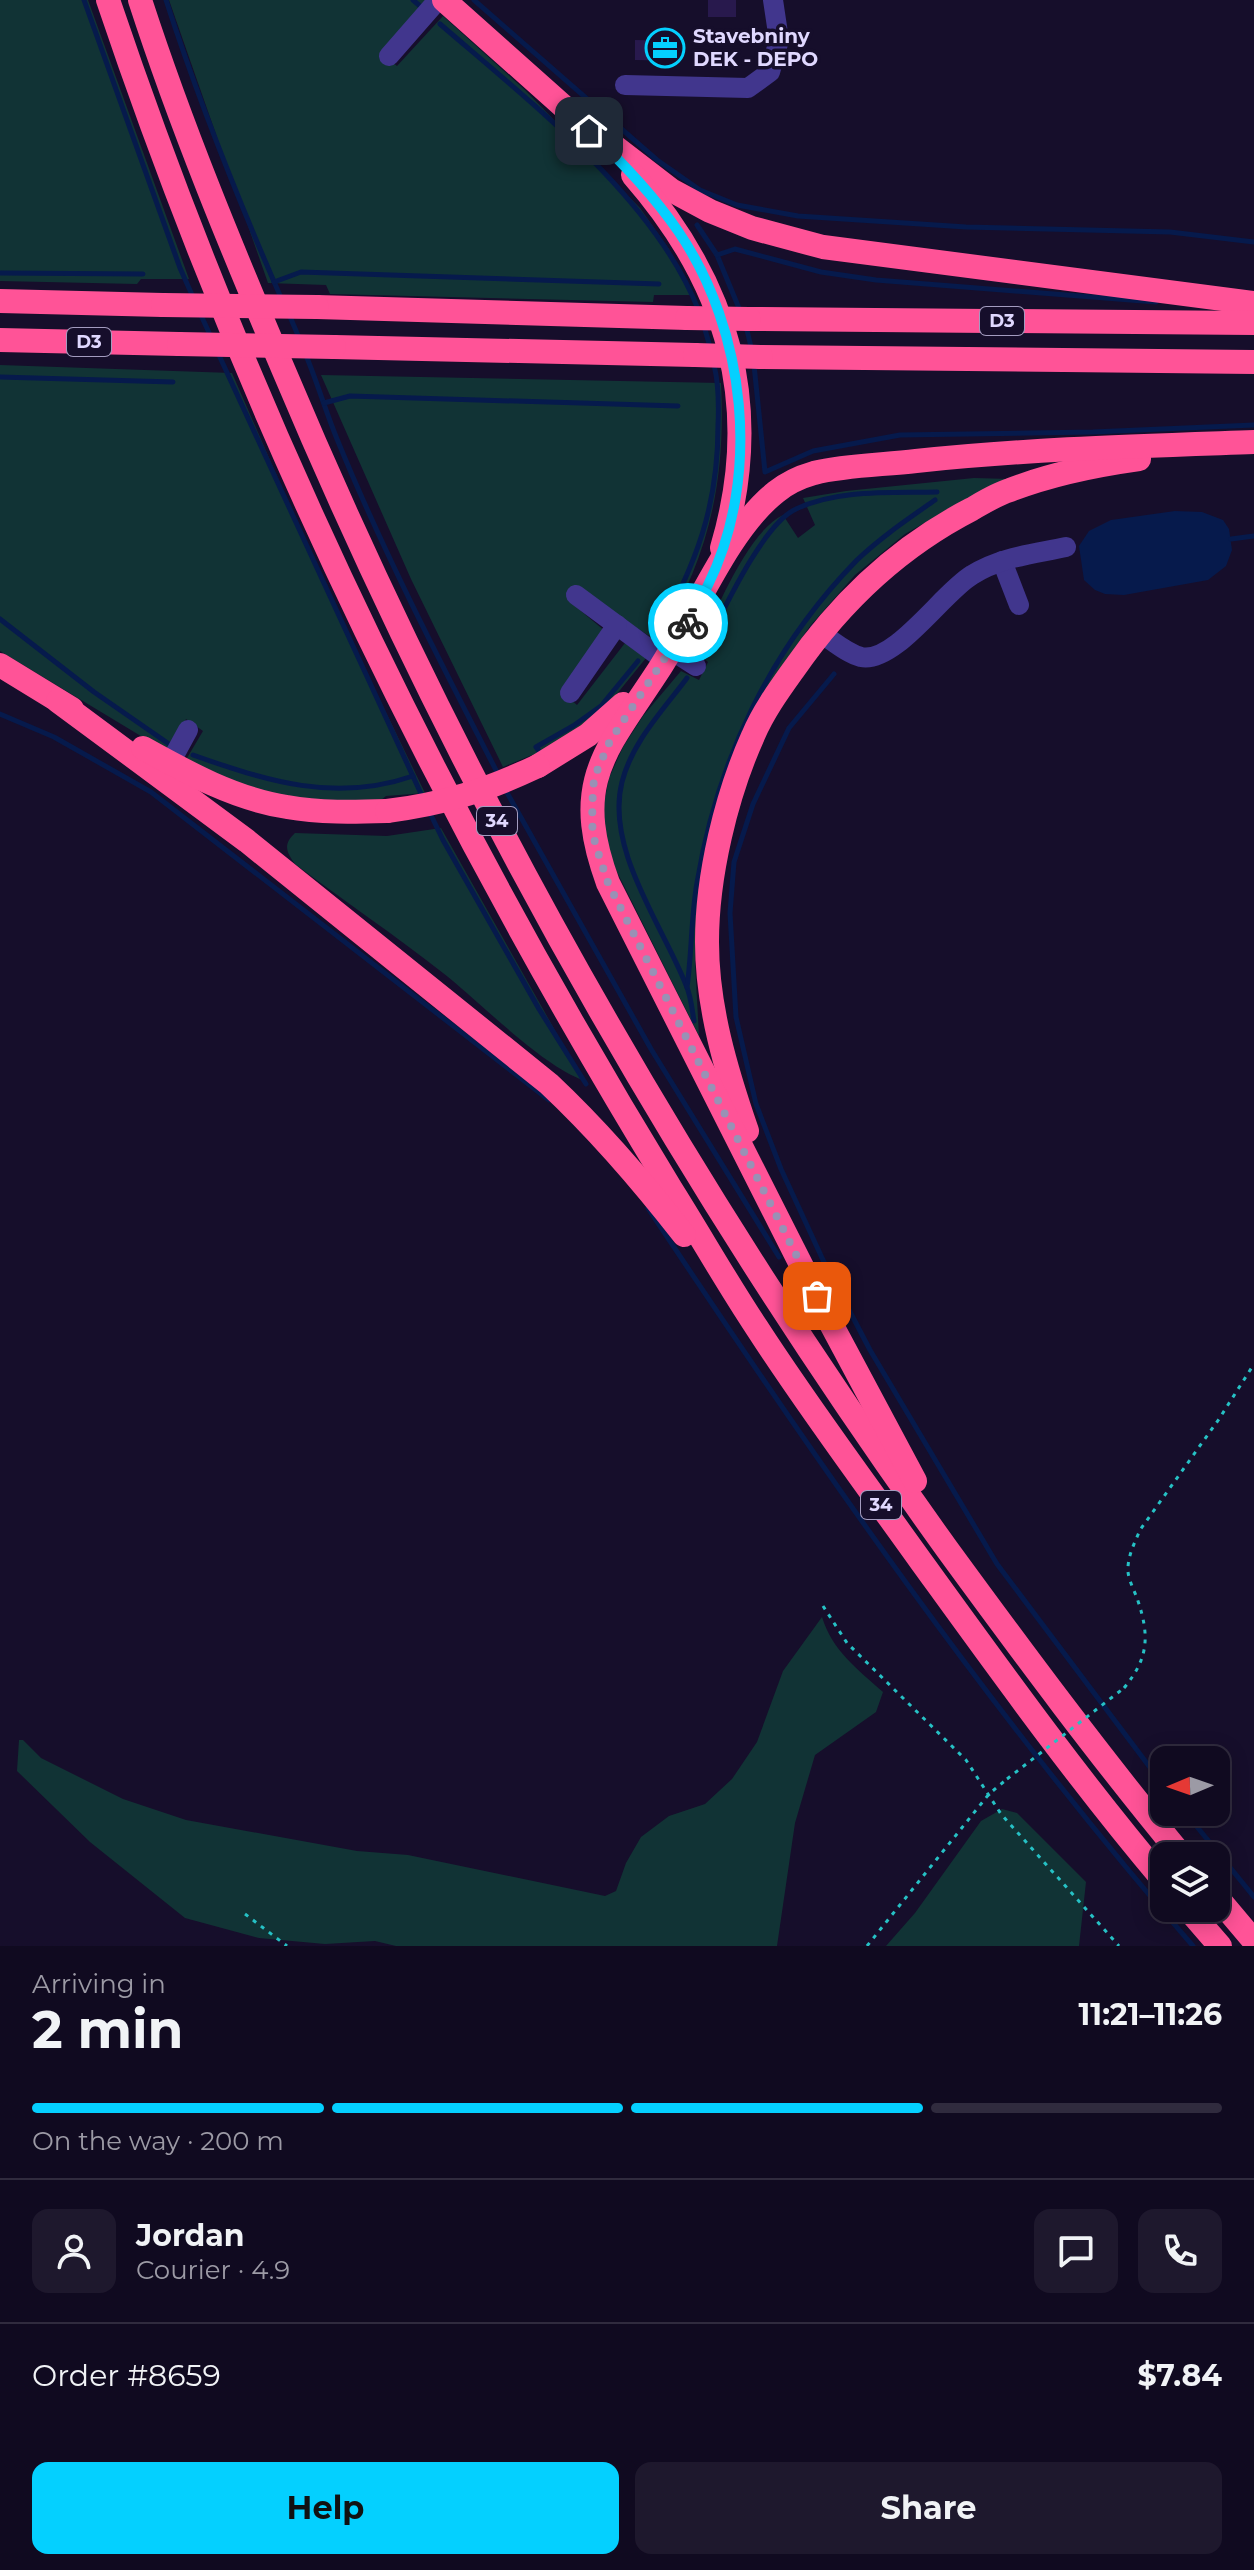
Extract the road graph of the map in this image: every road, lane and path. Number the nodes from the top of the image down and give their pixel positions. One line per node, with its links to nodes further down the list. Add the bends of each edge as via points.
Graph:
1 (108, 0): 29 (highway, 34, via 222,307 417,734 589,1053)
2 (140, 0): 31 (highway, 34, via 237,262 380,590 447,727 677,1143 860,1427)
3 (441, 0): 5 (lane); 7 (highway)
4 (773, 0): 6 (lane, via 779,40 770,72 748,88)
5 (389, 56)
6 (625, 85)
7 (571, 113): 9 (highway, via 671,190 752,228 823,247); 16 (highway, via 626,166 678,231 708,285 728,343 738,404 738,465 729,525)
8 (0, 301): 10 (highway, D3, bridge, via 687,318)
9 (1254, 303)
10 (1254, 323)
11 (0, 340): 12 (highway, D3, bridge)
12 (1254, 362)
13 (1254, 443): 16 (highway, via 954,457 815,473 790,482 769,498 737,536); 20 (highway, via 1079,470 1008,490 917,540 848,599)
14 (1066, 547): 15 (lane)
15 (1002, 561): 18 (lane); 20 (lane, via 962,581 880,656 861,657)
16 (709, 584): 21 (highway)
17 (576, 595): 19 (lane)
18 (1019, 605)
19 (617, 625): 21 (lane); 24 (lane)
20 (819, 632): 28 (highway, via 753,734 735,782 719,847 707,941 712,1006 724,1059)
21 (665, 660): 23 (lane); 27 (highway, bridge, via 607,720 538,766 464,797 426,806 338,812 286,807 217,786); 28 (highway, via 603,755 592,796 595,843 608,883)
22 (0, 665): 25 (highway)
23 (696, 666)
24 (570, 693)
25 (58, 701): 27 (highway); 29 (highway, via 247,841 549,1084 641,1180)
26 (188, 730): 27 (lane)
27 (170, 763)
28 (780, 1224): 31 (highway)
29 (757, 1328): 35 (highway, 34, via 1072,1768)
30 (1254, 1364): 33 (path, bridge, via 1132,1548 1128,1572 1142,1614 1146,1653 1138,1671 1124,1688)
31 (970, 1581): 34 (highway, 34)
32 (823, 1606): 33 (path, via 847,1643 966,1760)
33 (989, 1794): 41 (path); 42 (path)
34 (1171, 1842)
35 (1150, 1864)
36 (1230, 1913): 39 (highway)
37 (245, 1914): 40 (path)
38 (1199, 1922): 43 (highway)
39 (1254, 1941)
40 (287, 1946)
41 (867, 1946)
42 (1119, 1946)
43 (1220, 1946)

